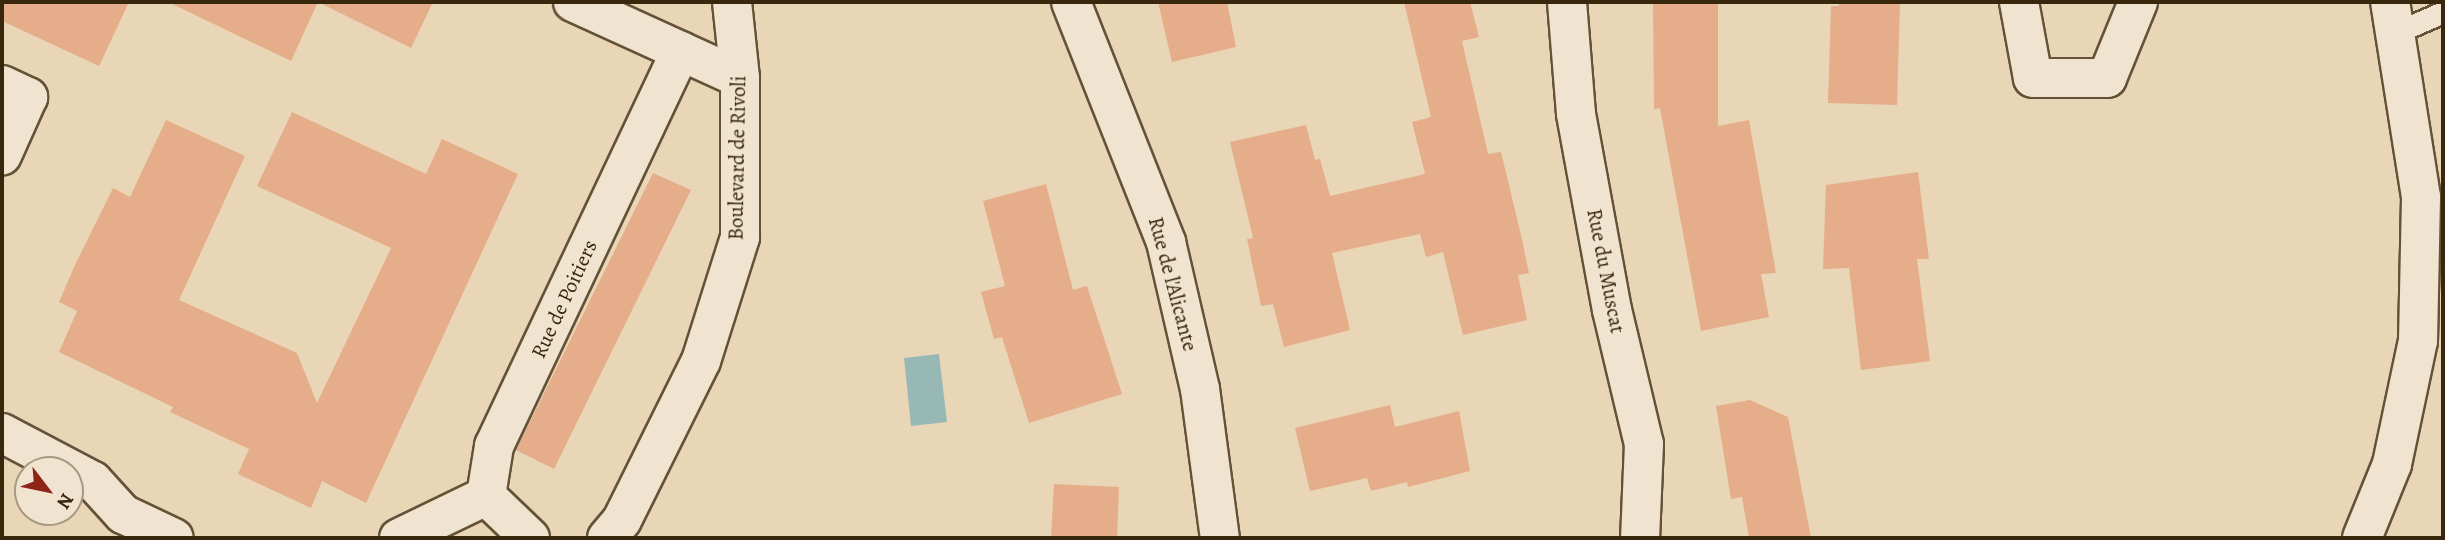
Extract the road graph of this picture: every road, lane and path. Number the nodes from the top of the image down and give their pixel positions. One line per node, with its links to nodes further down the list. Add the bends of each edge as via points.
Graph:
1 (573, 2): 9 (street)
2 (732, 2): 10 (street, Boulevard de Rivoli)
3 (1071, 2): 20 (street, Rue de l'Alicante, via 1166,242 1200,389)
4 (1566, 2): 21 (street, Rue du Muscat, via 1576,114 1612,310 1644,444)
5 (2019, 2): 6 (street, via 2033,78 2107,78)
6 (2138, 2)
7 (2443, 12): 8 (lane)
8 (2392, 18): 13 (street, via 2421,197)
9 (681, 51): 10 (street); 15 (street, Rue de Poitiers, via 494,446)
10 (740, 78): 19 (street, Boulevard de Rivoli, via 740,237 701,361 622,520)
11 (2, 85): 12 (street, via 28,97)
12 (2, 155)
13 (2431, 340): 22 (street, via 2392,464)
14 (2, 433): 16 (street, via 93,481 123,514)
15 (486, 496): 17 (street); 18 (street)
16 (174, 538)
17 (399, 538)
18 (530, 538)
19 (607, 538)
20 (1220, 538)
21 (1640, 538)
22 (2362, 538)

